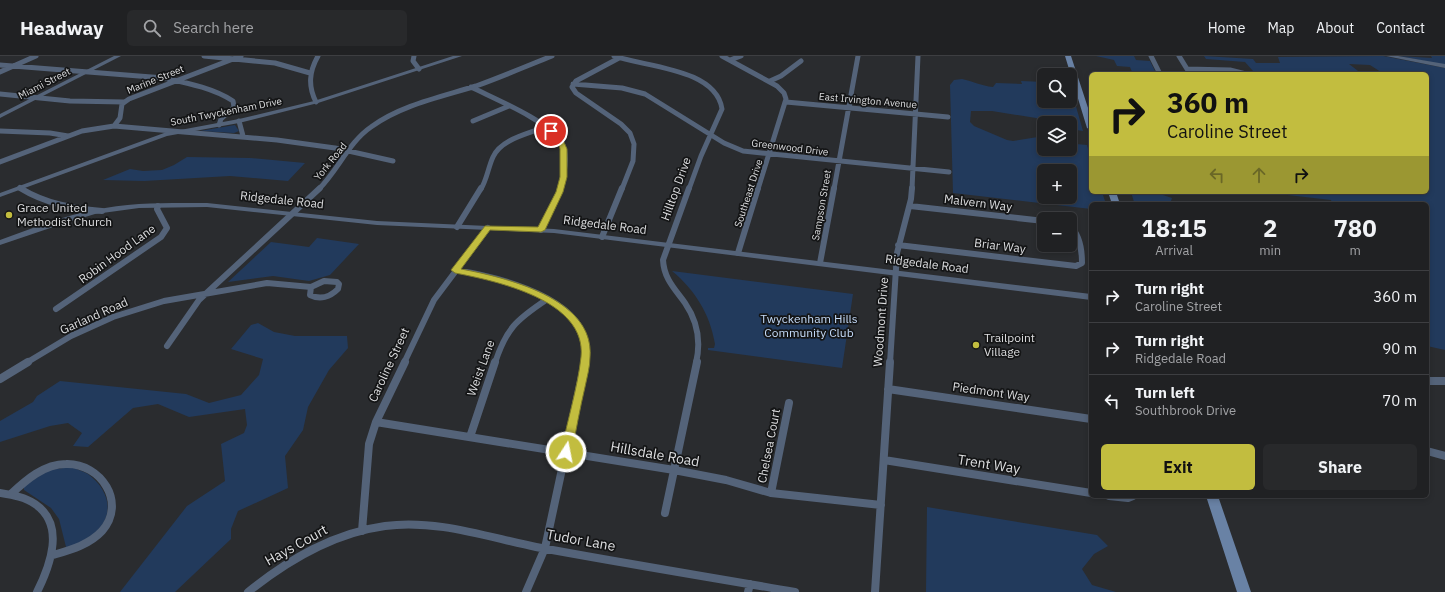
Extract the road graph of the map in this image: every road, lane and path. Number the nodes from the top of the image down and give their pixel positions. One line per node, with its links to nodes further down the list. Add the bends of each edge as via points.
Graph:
1 (36, 56): 23 (street)
2 (118, 56): 31 (street, Miami Street)
3 (204, 56): 19 (street)
4 (241, 56): 19 (street, Marine Street)
5 (318, 56): 32 (street)
6 (414, 56): 25 (street, via 413,62)
7 (459, 56): 25 (street, South Twyckenham Drive)
8 (552, 56): 36 (street, York Road)
9 (722, 56): 20 (street)
10 (741, 56): 20 (street)
11 (858, 56): 43 (street, Sampson Street)
12 (918, 56): 44 (street, Woodmont Drive)
13 (1062, 56): 14 (street)
14 (1068, 56): 49 (main road)
15 (1151, 56): 28 (street)
16 (1179, 56): 26 (street)
17 (1389, 56): 24 (street)
18 (616, 57): 35 (street); 55 (street, Hilltop Drive, via 678,71 714,91 719,96 722,106)
19 (232, 59): 32 (street, via 275,63); 33 (street, Marine Street)
20 (730, 60): 34 (street)
21 (801, 60): 34 (street, via 793,64 786,74)
22 (0, 66): 23 (street)
23 (13, 66): 27 (street); 31 (street)
24 (1445, 66)
25 (419, 69): 40 (street, South Twyckenham Drive)
26 (1187, 69): 29 (street); 30 (street)
27 (0, 72)
28 (1159, 72)
29 (1191, 72)
30 (1238, 72)
31 (85, 73): 33 (street); 38 (street, Miami Street)
32 (310, 73): 40 (street, via 309,89)
33 (176, 80): 39 (street, Marine Street); 50 (street, via 232,99 234,108 221,119)
34 (770, 82): 41 (street, via 784,93)
35 (573, 84): 55 (street, Greenwood Drive, via 622,88 645,94); 76 (street, via 574,90 624,127 634,144 633,161)
36 (471, 87): 42 (street); 58 (street, York Road, via 383,119 364,133)
37 (0, 94): 38 (street)
38 (36, 97): 39 (street); 45 (street, Miami Street)
39 (124, 102): 51 (street, Marine Street, via 120,118)
40 (316, 102): 47 (street, South Twyckenham Drive)
41 (786, 102): 43 (street, East Irvington Avenue); 59 (street, Southeast Drive)
42 (509, 106): 48 (street); 52 (street)
43 (849, 108): 44 (street, East Irvington Avenue); 62 (street, Sampson Street)
44 (916, 114): 46 (street, East Irvington Avenue); 63 (street, Woodmont Drive)
45 (0, 116)
46 (948, 117)
47 (239, 121): 50 (street, South Twyckenham Drive); 57 (street)
48 (473, 121)
49 (1089, 122)
50 (219, 125): 54 (street, South Twyckenham Drive)
51 (114, 126): 54 (street); 56 (street, via 90,129)
52 (545, 127): 72 (street, via 511,140 496,152 486,180); 74 (street, via 561,142 565,166 559,192)
53 (0, 131): 56 (street)
54 (178, 131): 57 (street); 65 (street, South Twyckenham Drive, via 155,137)
55 (710, 135): 59 (street, Greenwood Drive, via 735,148); 78 (street, Hilltop Drive)
56 (68, 136): 61 (street)
57 (243, 136): 58 (street, via 298,142)
58 (350, 152): 60 (street); 70 (street, York Road, via 328,180)
59 (770, 155): 62 (street, Greenwood Drive); 80 (street, Southeast Drive)
60 (393, 161)
61 (0, 162)
62 (838, 162): 63 (street, Greenwood Drive); 81 (street, Sampson Street)
63 (913, 169): 64 (street, Greenwood Drive); 68 (street, Woodmont Drive)
64 (949, 172)
65 (20, 188): 66 (street, South Twyckenham Drive); 69 (street, via 49,204)
66 (0, 195)
67 (158, 206): 69 (street, Ridgedale Road); 70 (street, Ridgedale Road, via 228,206); 88 (street, Robin Hood Lane, via 157,209 167,228 161,237)
68 (910, 206): 71 (street, Malvern Way); 79 (street, Woodmont Drive)
69 (102, 210): 77 (street, Ridgedale Road)
70 (293, 213): 72 (street, Ridgedale Road, via 377,223); 85 (street, York Road)
71 (1037, 220)
72 (457, 227): 73 (street, Ridgedale Road)
73 (488, 228): 74 (street, Ridgedale Road); 82 (street, Caroline Street)
74 (541, 230): 76 (street, Ridgedale Road)
75 (1077, 234): 79 (street, Briar Way, via 1083,261 1076,266)
76 (602, 236): 78 (street, Ridgedale Road)
77 (0, 243)
78 (669, 244): 80 (street, Ridgedale Road); 102 (street, Hilltop Drive, via 663,260 664,271 669,283 692,314 699,341 698,358)
79 (898, 245): 83 (street, Woodmont Drive)
80 (738, 253): 81 (street, Ridgedale Road)
81 (820, 263): 83 (street, Ridgedale Road)
82 (455, 270): 87 (street, via 499,279); 96 (street, Caroline Street, via 426,314)
83 (895, 272): 86 (street, Ridgedale Road); 93 (street, Woodmont Drive)
84 (311, 287): 85 (street, Garland Road, via 267,282)
85 (205, 294): 89 (street, York Road); 90 (street, Garland Road, via 140,308 89,327)
86 (1089, 297)
87 (546, 300): 97 (street, Weist Lane, via 523,316 502,341); 98 (street, via 569,314 582,332 586,348)
88 (56, 309)
89 (167, 346)
90 (0, 379)
91 (1429, 381): 92 (street)
92 (1445, 381)
93 (888, 388): 95 (street, Piedmont Way); 101 (street, Woodmont Drive)
94 (789, 403): 104 (street, Chelsea Court)
95 (1089, 419)
96 (376, 422): 97 (street, Hillsdale Road); 110 (street, Caroline Street, via 369,444)
97 (470, 437): 98 (street, Hillsdale Road)
98 (566, 452): 102 (street, Hillsdale Road); 111 (street)
99 (1429, 452): 100 (street)
100 (1445, 456)
101 (884, 460): 105 (street, Trent Way); 108 (street, Woodmont Drive)
102 (674, 470): 104 (street, Hillsdale Road, via 726,480); 109 (street, Hilltop Drive)
103 (0, 493): 106 (street)
104 (772, 493): 108 (street, Hillsdale Road)
105 (1089, 493)
106 (11, 494): 112 (street, via 30,500 46,513 54,532); 112 (street, via 36,473 66,464 85,467 98,475 108,487 112,496 113,511 105,528 95,538 82,545)
107 (1213, 498): 119 (main road)
108 (881, 505): 118 (street, Woodmont Drive)
109 (665, 513)
110 (362, 531): 111 (street, Tudor Lane, via 385,526 420,525); 115 (street, Hays Court, via 328,541 304,553 274,571)
111 (546, 548): 113 (street, Tudor Lane); 116 (street)
112 (53, 554): 114 (street)
113 (749, 588): 117 (street, Tudor Lane)
114 (37, 592)
115 (248, 592)
116 (526, 592)
117 (795, 592)
118 (875, 592)
119 (1244, 592)

